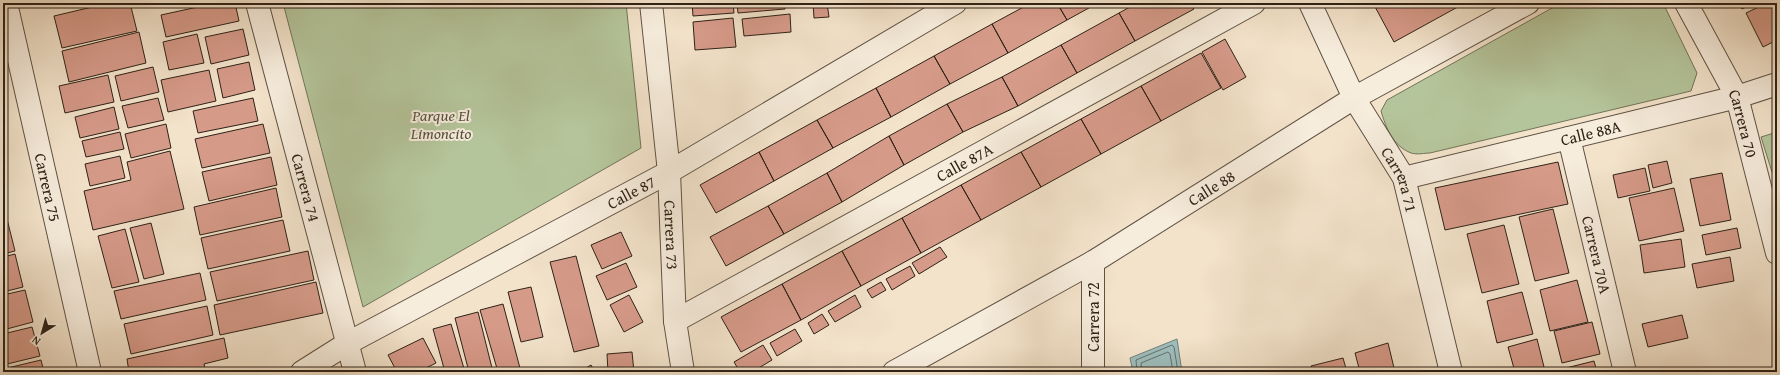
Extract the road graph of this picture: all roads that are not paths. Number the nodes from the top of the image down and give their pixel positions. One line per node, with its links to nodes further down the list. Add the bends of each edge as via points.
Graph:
1 (6, 3): 19 (street, Carrera 75)
2 (257, 3): 18 (street, Carrera 74)
3 (651, 3): 13 (street, Carrera 73)
4 (955, 3): 13 (street, Calle 87)
5 (1254, 3): 17 (street, Calle 87A)
6 (1310, 3): 11 (street, Carrera 71)
7 (1528, 3): 11 (street, Calle 88)
8 (1686, 3): 10 (street, Carrera 70)
9 (1777, 84): 10 (street, Calle 88A)
10 (1737, 97): 12 (street, Calle 88A); 15 (street, Carrera 70)
11 (1354, 98): 14 (street, Carrera 71); 16 (street, Calle 88)
12 (1569, 138): 14 (street, Calle 88A); 26 (street, Carrera 70A)
13 (669, 172): 17 (street, Carrera 73); 18 (street, Calle 87)
14 (1404, 178): 25 (street, Carrera 71)
15 (1777, 253)
16 (1093, 262): 23 (street, Calle 88); 24 (street, Carrera 72)
17 (675, 322): 22 (street, Carrera 73)
18 (348, 343): 20 (street, Calle 87); 21 (street, Carrera 74)
19 (90, 372)
20 (302, 372)
21 (355, 372)
22 (683, 372)
23 (894, 372)
24 (1093, 372)
25 (1451, 372)
26 (1625, 372)

